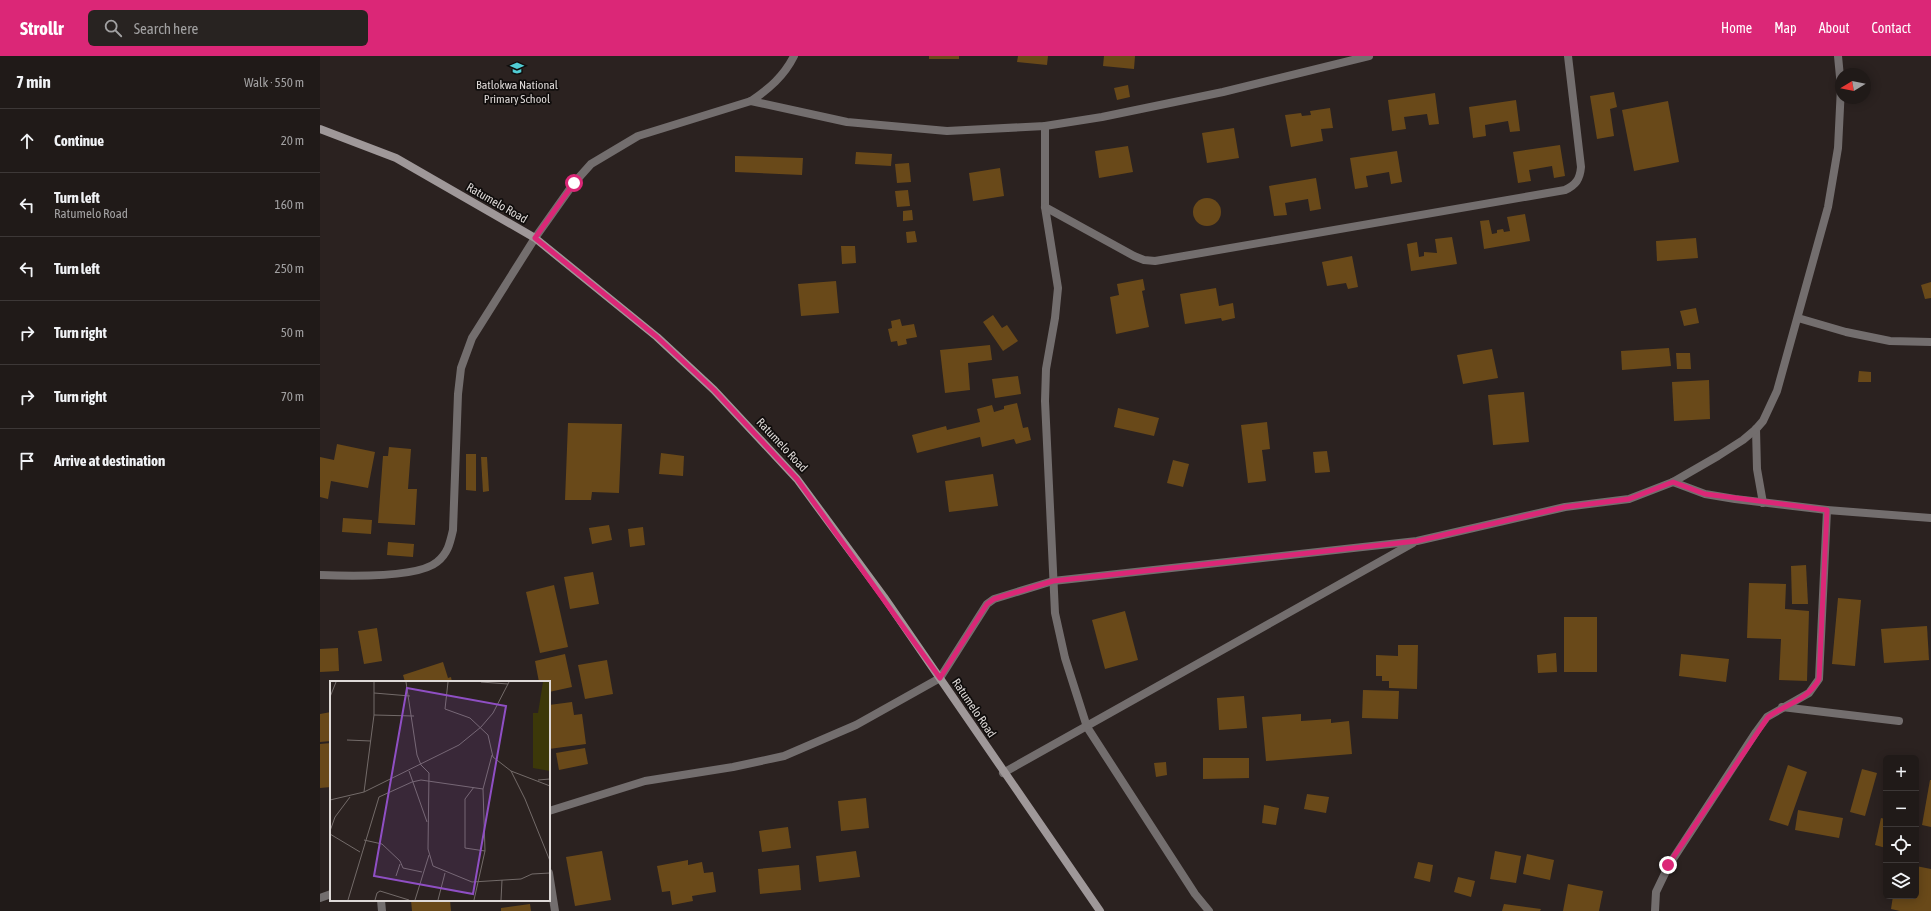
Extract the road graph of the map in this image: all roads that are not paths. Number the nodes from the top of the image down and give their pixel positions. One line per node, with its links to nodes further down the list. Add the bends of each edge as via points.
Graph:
1 (794, 56): 6 (street, via 786,71 767,90)
2 (1369, 56): 8 (street, via 1223,92)
3 (1568, 56): 10 (street, via 1581,167 1576,183 1565,190 1155,261 1134,256)
4 (1838, 56): 5 (street)
5 (1839, 68)
6 (751, 101): 8 (street, via 854,123 947,131); 11 (street, via 638,136 591,164 574,183)
7 (1840, 104): 12 (street, via 1838,148 1828,207)
8 (1045, 126): 10 (street)
9 (320, 129): 11 (street, Ratumelo Road, via 396,158)
10 (1045, 207): 21 (street, via 1058,288 1046,369)
11 (535, 238): 20 (street, via 472,338 461,368 453,530 448,549 437,563 416,571 348,576); 22 (street, Ratumelo Road, via 657,337 714,390 797,479)
12 (1798, 318): 13 (street, via 1866,337 1901,342); 14 (street, via 1777,391 1763,421)
13 (1931, 342)
14 (1756, 429): 15 (street, via 1743,440); 16 (street, via 1757,469)
15 (1673, 482): 16 (street, via 1705,494); 19 (street, via 1629,499 1565,507)
16 (1763, 503): 17 (street)
17 (1827, 510): 18 (street); 23 (street, via 1819,679 1804,698)
18 (1931, 518)
19 (1417, 541): 21 (street); 25 (street)
20 (320, 575)
21 (1053, 581): 22 (street, via 994,599 987,604); 25 (street, via 1055,613 1065,658)
22 (940, 678): 26 (street, Ratumelo Road); 27 (street, via 856,725 784,756 645,781)
23 (1781, 707): 24 (street); 36 (street, via 1768,717 1756,732 1680,847 1656,892)
24 (1899, 721)
25 (1087, 727): 26 (street); 35 (street, via 1191,888)
26 (1003, 773): 34 (street, Ratumelo Road)
27 (550, 811)
28 (550, 879): 33 (street)
29 (330, 894): 30 (street)
30 (320, 898)
31 (381, 901): 32 (street)
32 (382, 911)
33 (555, 911)
34 (1100, 911)
35 (1209, 911)
36 (1655, 911)

